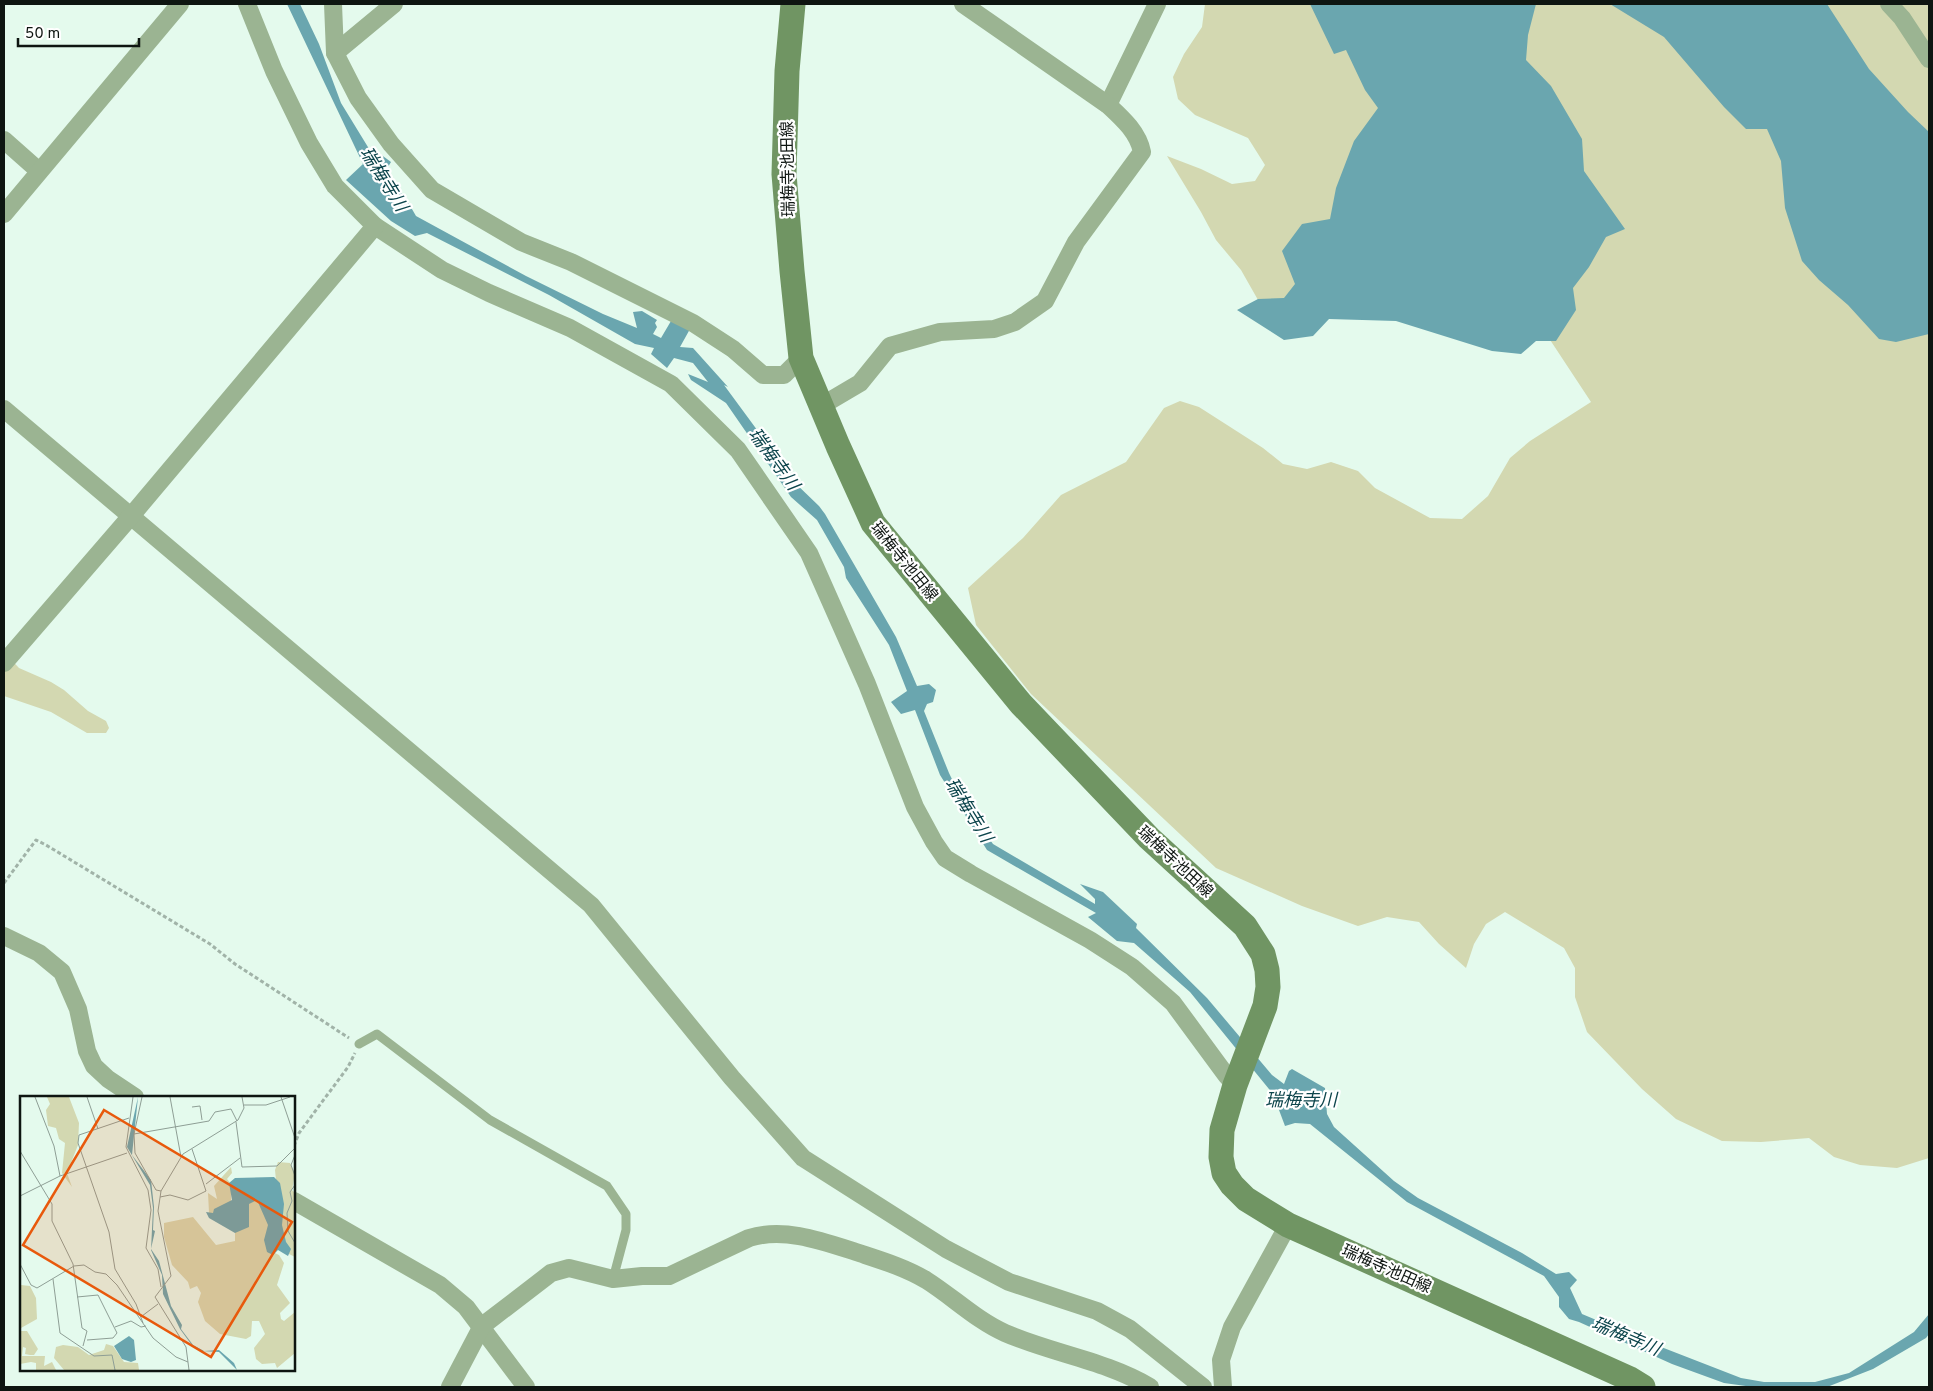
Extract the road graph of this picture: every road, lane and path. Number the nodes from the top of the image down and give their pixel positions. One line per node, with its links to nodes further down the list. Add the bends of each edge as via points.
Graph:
1 (180, 4): 13 (street)
2 (247, 4): 15 (street, via 274,71 309,142 335,186)
3 (333, 4): 9 (street)
4 (394, 4): 9 (street)
5 (963, 4): 11 (street)
6 (1157, 4): 11 (street)
7 (1889, 4): 10 (street)
8 (789, 5): 16 (main road, 瑞梅寺池田線, via 784,174)
9 (335, 53): 16 (street, via 358,98 391,144 432,190 521,242 571,262 693,323 733,349 763,374 784,375)
10 (1929, 59)
11 (1108, 105): 17 (street, via 1126,122 1140,142 1142,152 1076,242 1045,302 1015,322 994,329 940,332 890,346 860,382)
12 (4, 140): 13 (street)
13 (39, 171): 14 (street)
14 (4, 214)
15 (375, 226): 19 (street); 24 (street, via 442,270 570,328 670,384 697,409 738,450 809,553 915,807 945,858 1132,967 1173,1003)
16 (802, 358): 17 (main road, 瑞梅寺池田線)
17 (821, 406): 24 (main road, 瑞梅寺池田線, via 873,523 1021,704 1149,838 1245,926 1255,939 1267,970 1266,1006)
18 (4, 409): 19 (street)
19 (131, 516): 20 (street); 34 (street, via 591,905 732,1078 803,1158 946,1249 1009,1282 1097,1311 1130,1329)
20 (4, 663)
21 (4, 883): 23 (path, via 36,840 210,944 235,964)
22 (4, 936): 25 (street, via 39,953 62,972 78,1008 94,1066)
23 (359, 1044): 26 (path, via 348,1067 299,1133); 29 (lane, via 377,1034 490,1120 607,1186 626,1214 626,1230)
24 (1235, 1085): 28 (main road, 瑞梅寺池田線, via 1222,1130 1224,1173 1246,1199)
25 (134, 1096)
26 (295, 1143)
27 (295, 1202): 30 (street, via 440,1285)
28 (1288, 1225): 35 (street, via 1232,1327 1221,1360); 36 (main road, 瑞梅寺池田線, via 1544,1339)
29 (613, 1279): 30 (street, via 569,1268 551,1273); 33 (street, via 669,1276 761,1235 784,1234 814,1239 895,1264 1004,1332 1117,1370)
30 (482, 1326): 31 (street); 32 (street)
31 (450, 1387)
32 (526, 1387)
33 (1150, 1387)
34 (1203, 1387)
35 (1223, 1387)
36 (1643, 1387)

